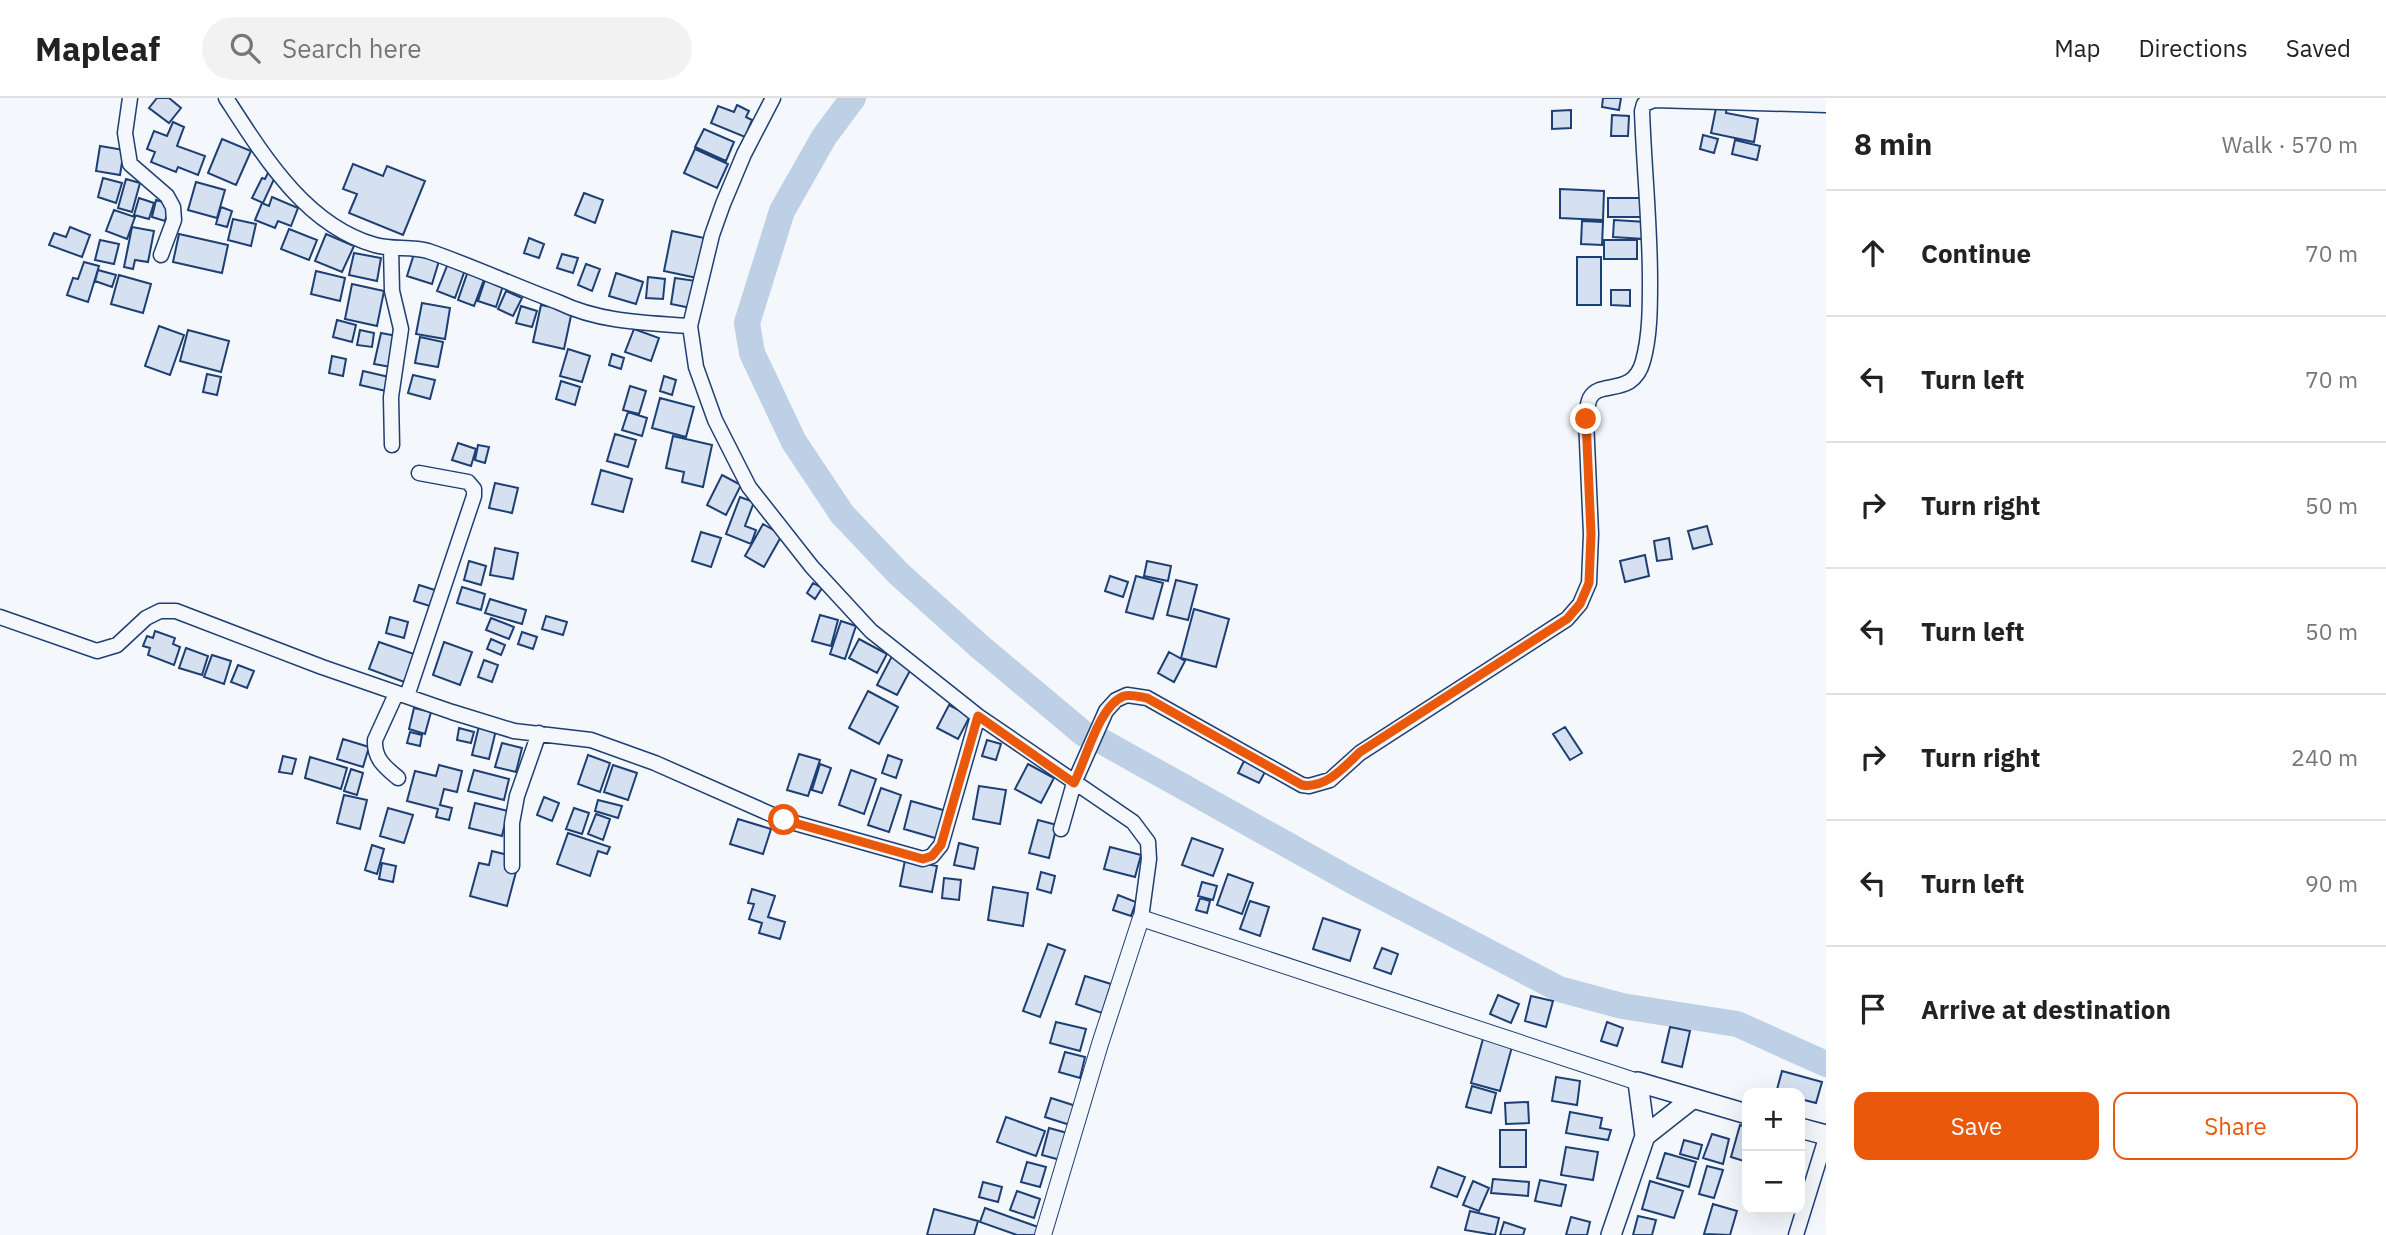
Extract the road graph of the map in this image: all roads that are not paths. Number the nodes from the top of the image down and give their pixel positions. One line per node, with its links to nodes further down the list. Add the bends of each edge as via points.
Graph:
1 (130, 98): 6 (street, via 125,133 130,164 167,196 174,214)
2 (226, 98): 5 (street, via 268,163 317,212 354,238)
3 (773, 98): 7 (street, via 723,204)
4 (1826, 105): 15 (street, via 1654,100 1644,104 1650,308 1643,359 1632,380 1596,392 1589,400 1589,583 1567,619 1317,784 1302,785 1147,698 1127,695 1106,711)
5 (391, 248): 7 (street, via 427,251 578,312); 8 (street, via 392,290 401,329 391,397)
6 (161, 255)
7 (690, 326): 12 (street, via 707,399 749,487 812,567 871,631)
8 (391, 445)
9 (419, 473): 11 (street, via 468,482 474,496)
10 (0, 617): 11 (street, via 97,651 117,645 146,618 160,611 176,611)
11 (402, 695): 13 (street, via 499,727); 14 (street, via 375,740 379,761)
12 (978, 716): 13 (street, via 941,845 923,859 784,820 592,740); 15 (street)
13 (539, 733): 17 (street, via 517,796)
14 (398, 778)
15 (1074, 783): 16 (street); 18 (street, via 1133,822 1148,842)
16 (1061, 829)
17 (512, 866)
18 (1141, 918): 19 (street); 25 (street)
19 (1637, 1082): 20 (main road); 23 (main road)
20 (1692, 1099): 21 (main road); 23 (main road)
21 (1742, 1113)
22 (1805, 1130): 24 (main road)
23 (1646, 1136): 26 (main road)
24 (1826, 1137): 27 (street)
25 (1043, 1235)
26 (1611, 1235)
27 (1796, 1235)

